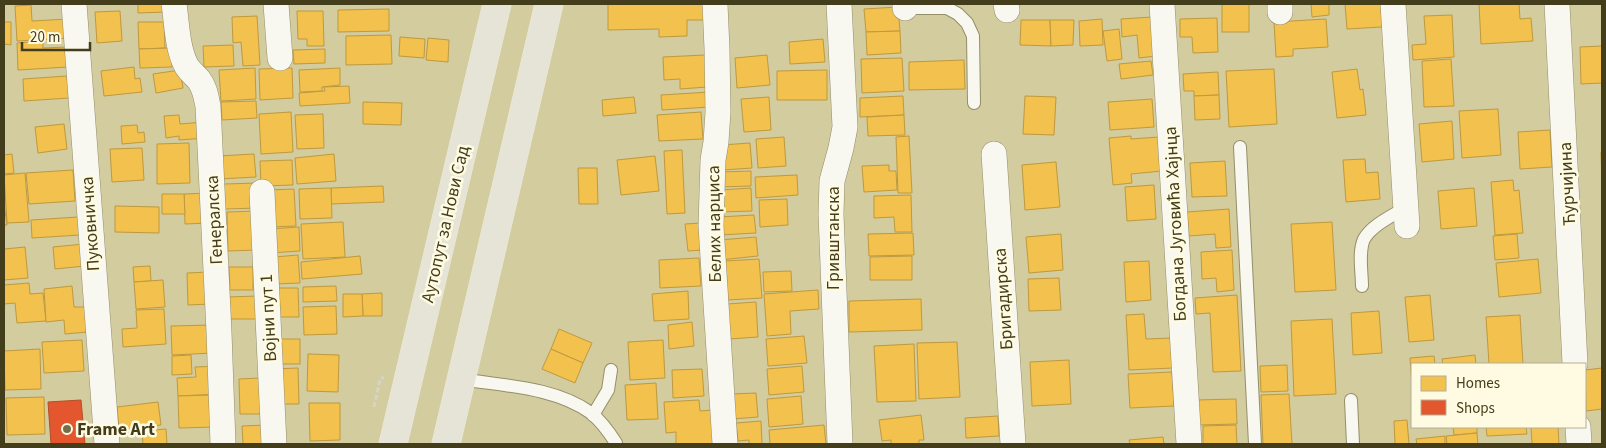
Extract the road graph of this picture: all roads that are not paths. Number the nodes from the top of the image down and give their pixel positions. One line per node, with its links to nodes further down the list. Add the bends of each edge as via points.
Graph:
1 (74, 4): 26 (street, Пуковничка)
2 (174, 4): 27 (street, Генералска, via 181,50 187,67 206,92 208,106)
3 (276, 4): 12 (street)
4 (497, 4): 29 (main road, Аутопут за Нови Сад)
5 (549, 4): 21 (main road)
6 (714, 4): 31 (street, Белих нарциса, via 718,112 711,226)
7 (839, 4): 32 (street, Гривштанска, via 845,127 832,181 831,222)
8 (1162, 4): 34 (street, Богдана Југовића Хајнца)
9 (1393, 4): 17 (street)
10 (1557, 4): 19 (street, Ћурчијина)
11 (905, 6): 13 (lane, via 947,8 967,23 973,36)
12 (280, 58)
13 (974, 103)
14 (1240, 147): 35 (lane)
15 (994, 154): 33 (street, Бригадирска)
16 (262, 192): 28 (street, Војни пут 1)
17 (1406, 217): 18 (lane, via 1374,228 1364,239)
18 (1362, 286)
19 (1575, 363)
20 (611, 370): 23 (lane, via 608,390)
21 (461, 379): 23 (lane, via 544,393 575,403); 30 (main road)
22 (1351, 400): 36 (lane)
23 (593, 414): 25 (lane)
24 (1578, 428): 37 (street)
25 (616, 443)
26 (107, 444)
27 (223, 444)
28 (274, 444)
29 (393, 444)
30 (446, 444)
31 (725, 444)
32 (840, 444)
33 (1013, 444)
34 (1189, 444)
35 (1255, 444)
36 (1353, 444)
37 (1579, 444)

